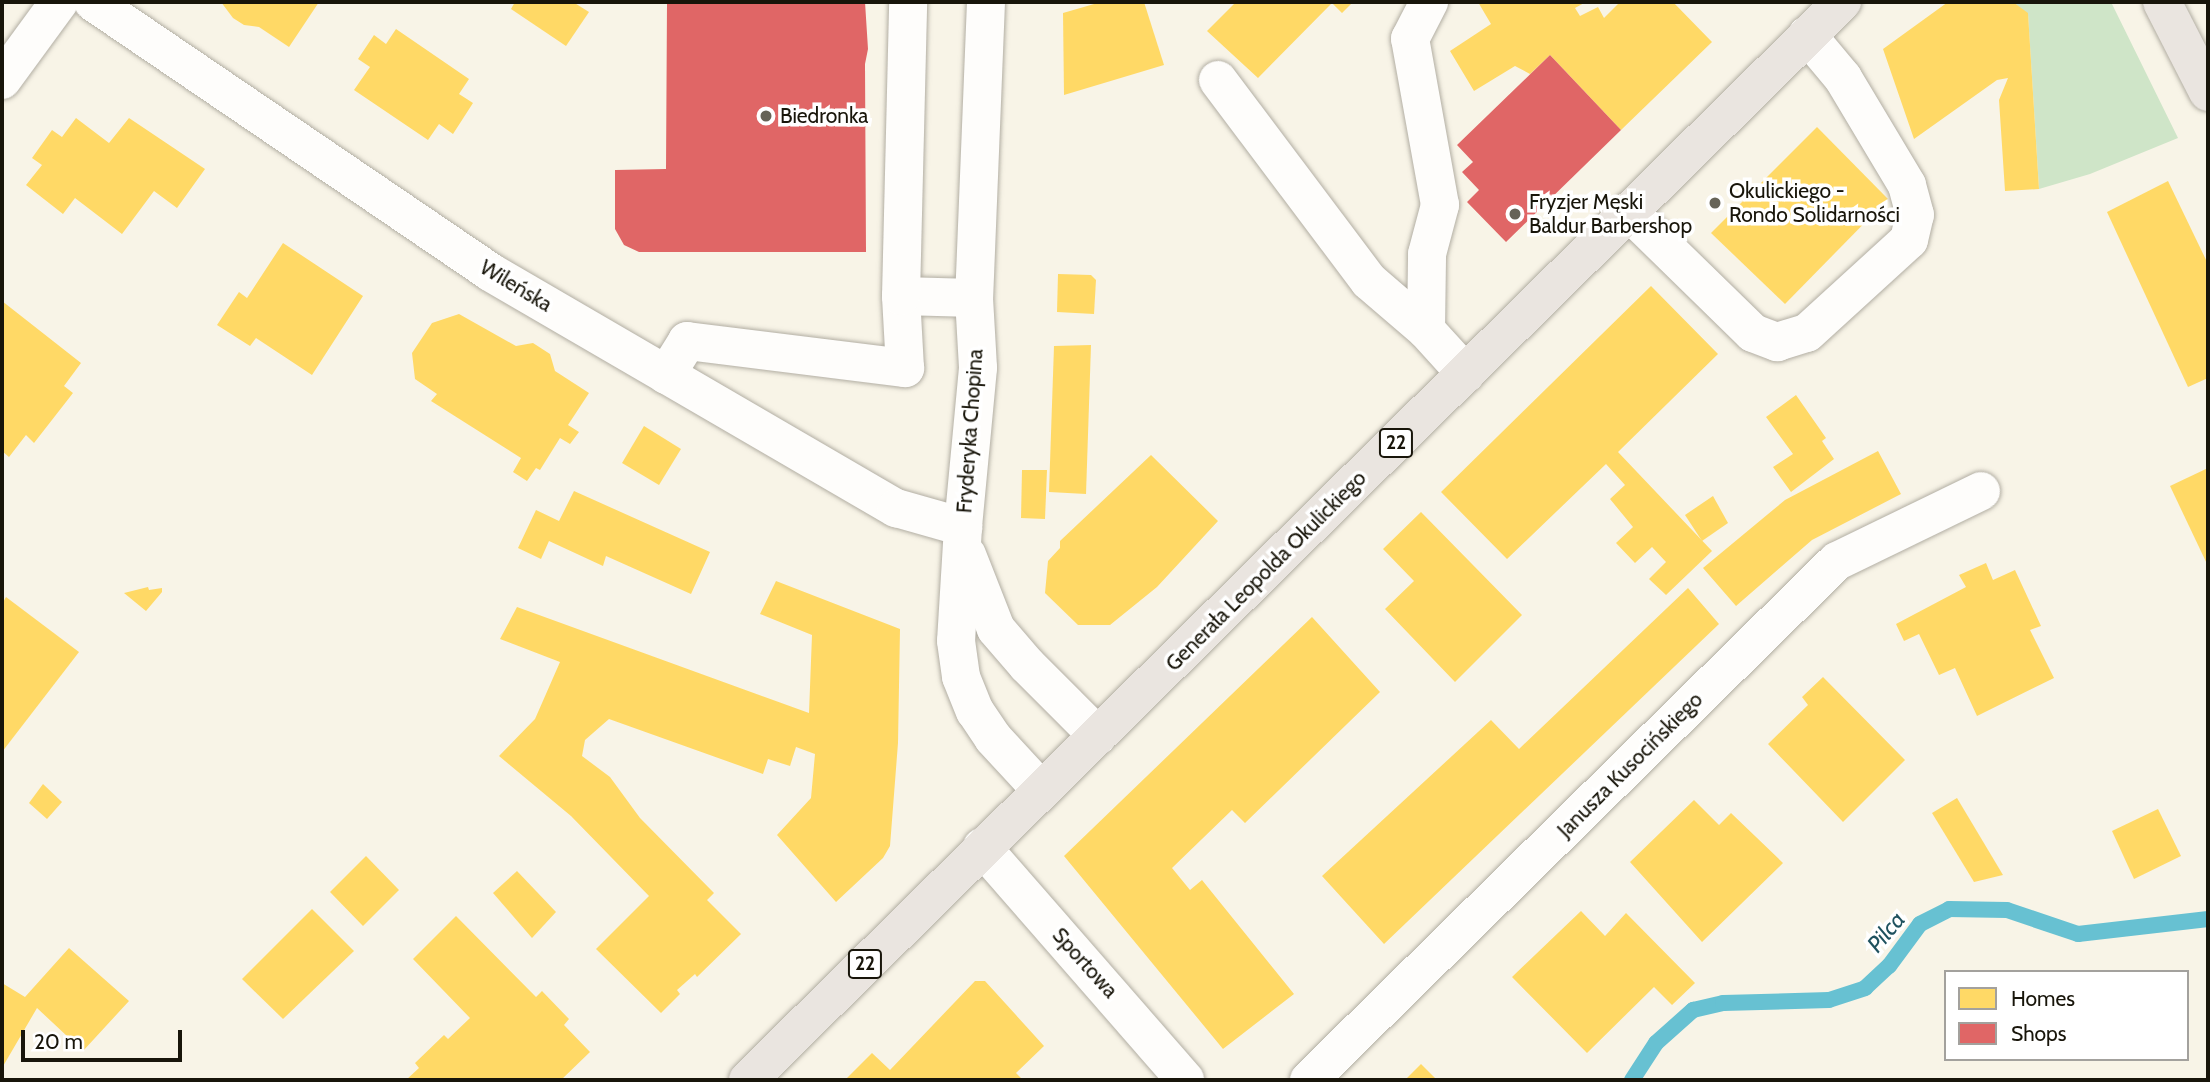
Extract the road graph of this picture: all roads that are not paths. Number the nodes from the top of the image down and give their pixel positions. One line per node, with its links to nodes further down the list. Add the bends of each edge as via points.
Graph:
1 (59, 2): 9 (street)
2 (93, 2): 17 (street, Wileńska, via 490,272)
3 (908, 2): 13 (street)
4 (986, 2): 14 (street, Fryderyka Chopina)
5 (1429, 2): 15 (street, via 1410,39 1440,205 1427,254)
6 (1842, 2): 8 (main road, Generała Leopolda Okulickiego / 22)
7 (2162, 2): 11 (main road)
8 (1807, 35): 12 (main road, Generała Leopolda Okulickiego / 22); 12 (street, via 1843,78 1907,185 1915,215 1909,240 1807,333 1777,342 1753,334)
9 (2, 80)
10 (1218, 80): 15 (street, via 1369,281)
11 (2208, 92)
12 (1629, 212): 16 (main road, Generała Leopolda Okulickiego / 22)
13 (901, 296): 14 (street); 17 (street, via 905,368 687,341)
14 (974, 298): 19 (street, Fryderyka Chopina, via 978,368)
15 (1426, 330): 16 (street)
16 (1466, 373): 20 (main road, Generała Leopolda Okulickiego / 22)
17 (666, 374): 19 (street, Wileńska, via 896,508)
18 (1981, 491): 25 (street, Janusza Kusocińskiego, via 1838,561)
19 (963, 537): 20 (street, via 996,629); 21 (street, Fryderyka Chopina, via 956,641 961,677 993,738)
20 (1098, 736): 21 (main road, Generała Leopolda Okulickiego / 22)
21 (1041, 790): 22 (main road, Generała Leopolda Okulickiego / 22)
22 (982, 847): 23 (main road, Generała Leopolda Okulickiego / 22); 24 (street, Sportowa)
23 (748, 1080)
24 (1185, 1080)
25 (1309, 1080)

